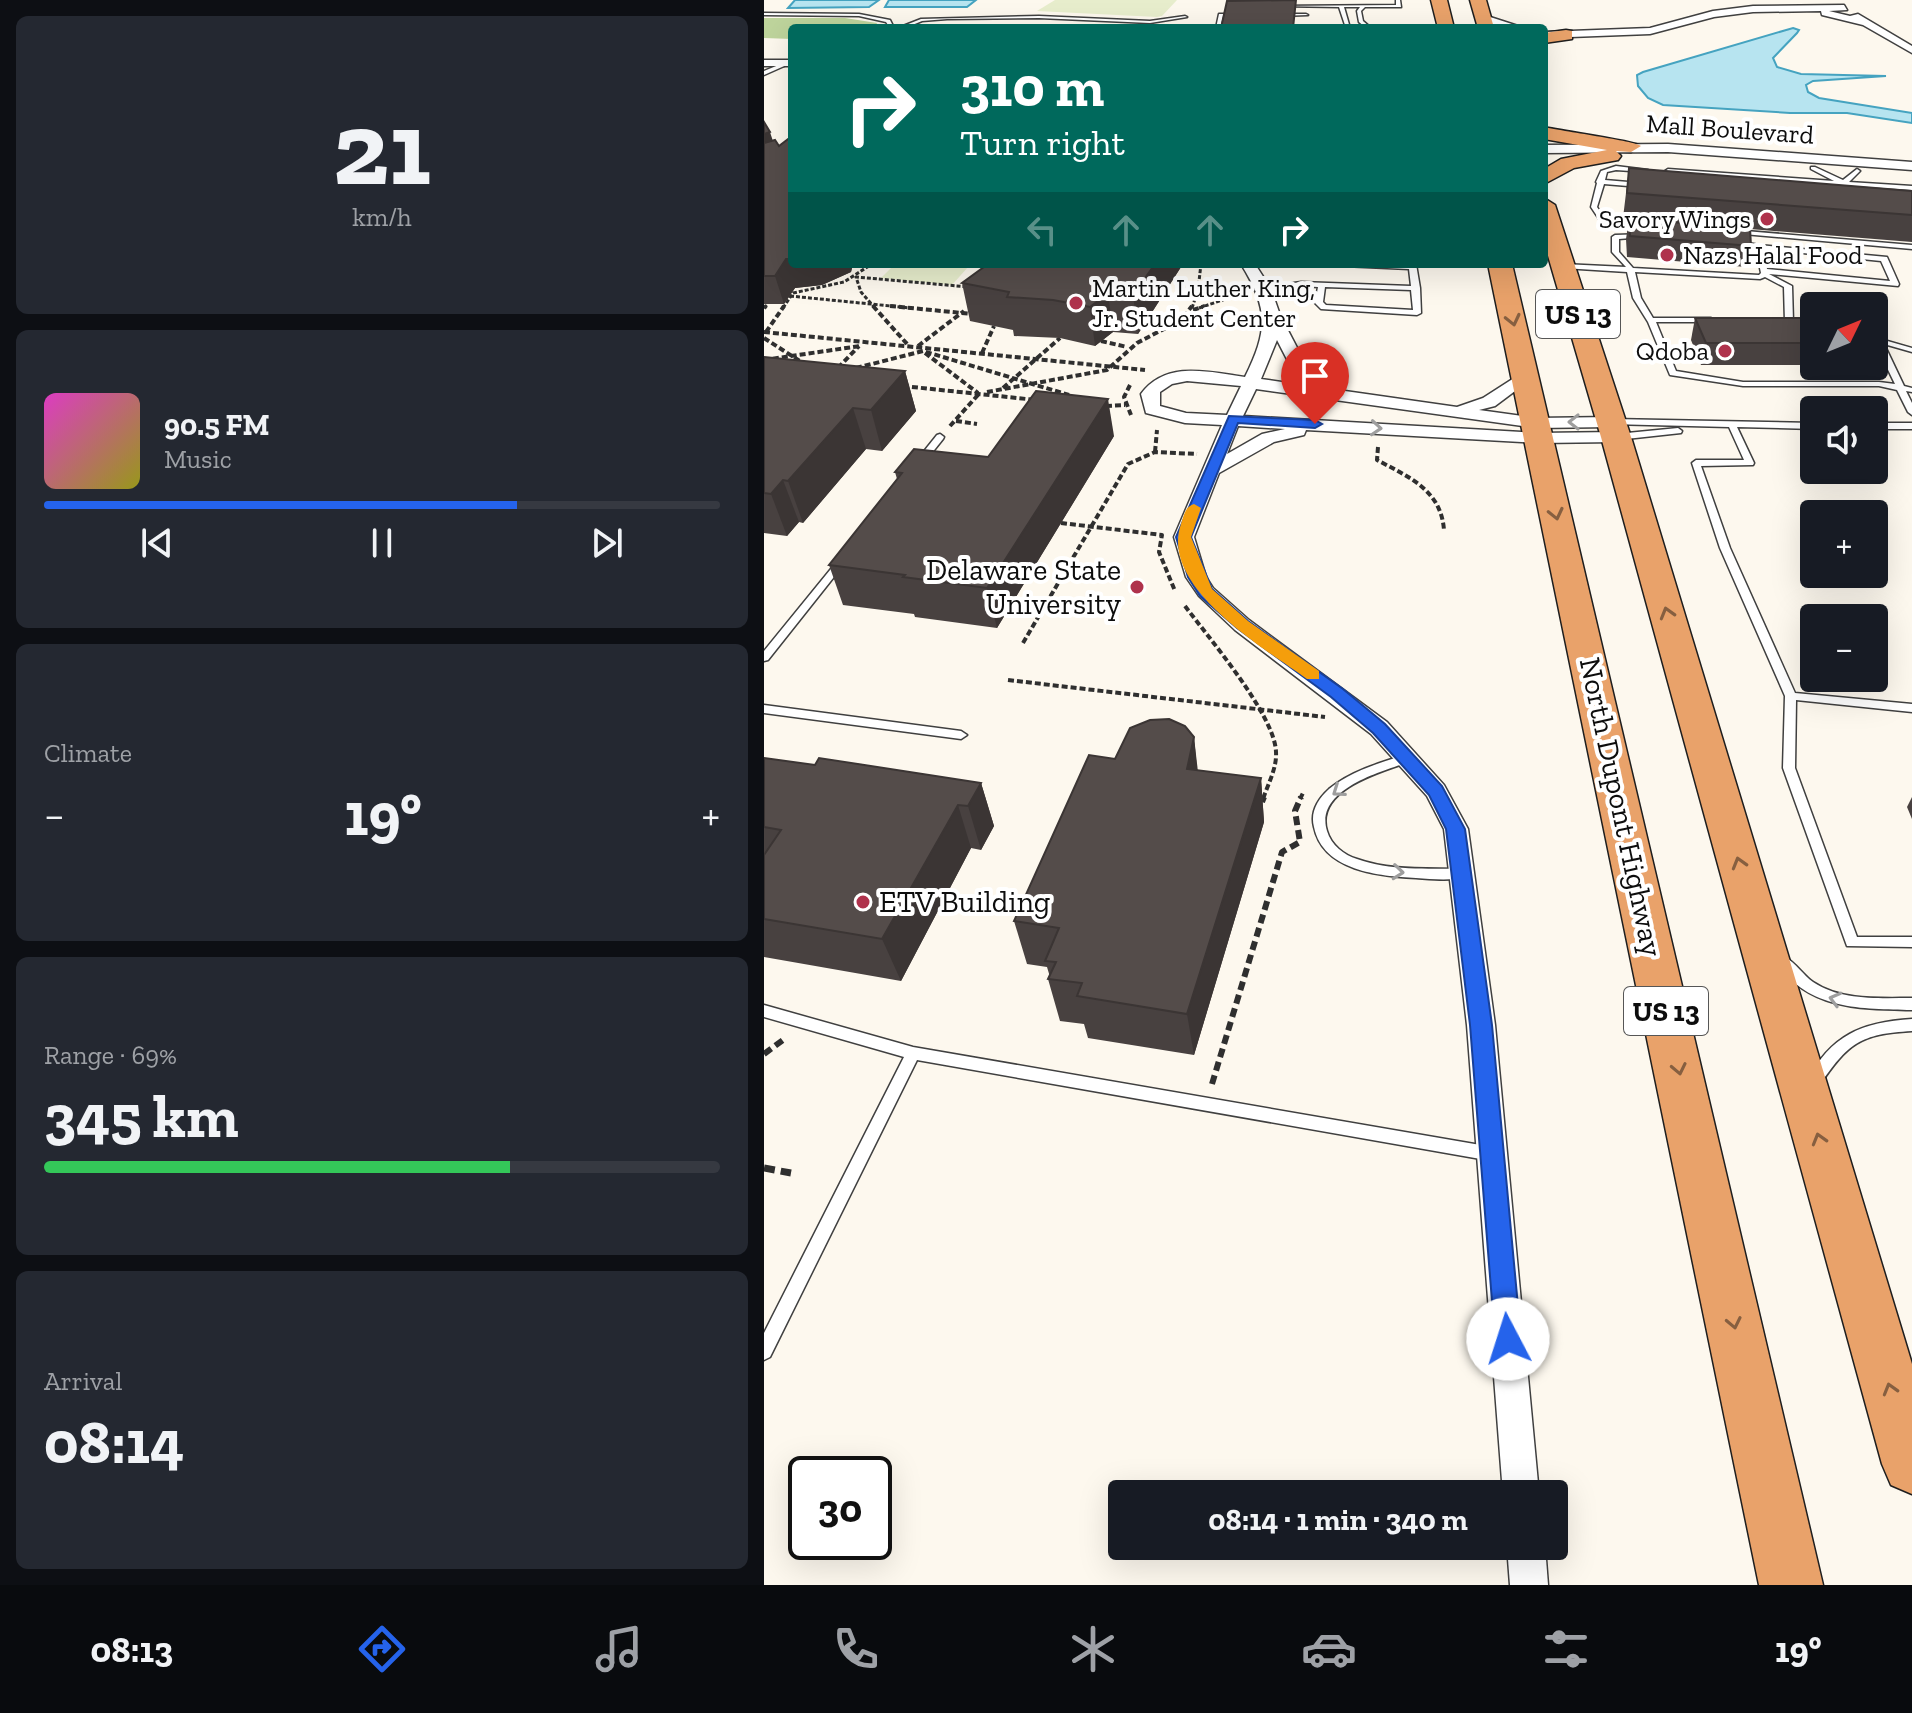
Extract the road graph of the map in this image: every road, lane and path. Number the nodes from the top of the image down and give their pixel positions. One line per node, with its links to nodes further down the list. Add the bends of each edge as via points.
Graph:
1 (1398, 0): 7 (lane, via 1399,6)
2 (1439, 0): 27 (highway)
3 (1478, 0): 19 (highway)
4 (1820, 0): 5 (street)
5 (1799, 4): 6 (street); 28 (street, via 1725,7 1624,28)
6 (1839, 4): 12 (street); 20 (street)
7 (1365, 5): 11 (lane); 26 (lane, via 1359,11)
8 (1233, 6): 14 (lane)
9 (1266, 6): 10 (lane)
10 (1306, 6): 11 (lane); 17 (lane)
11 (1341, 6): 25 (lane)
12 (1767, 8): 20 (street); 30 (street, via 1713,14 1650,31)
13 (764, 14): 21 (lane, via 859,15)
14 (1232, 15): 15 (lane); 23 (lane, via 1221,15)
15 (1247, 15)
16 (1276, 15): 17 (lane)
17 (1306, 15): 24 (lane)
18 (1185, 17): 22 (lane, via 1150,22 947,18)
19 (1485, 23)
20 (1867, 23): 31 (street)
21 (890, 24)
22 (910, 24)
23 (1219, 24)
24 (1305, 24)
25 (1347, 24)
26 (1364, 24)
27 (1445, 24)
28 (1548, 34)
29 (1548, 34): 30 (highway)
30 (1566, 35)
31 (1912, 50)
32 (764, 63): 33 (street)
33 (788, 63)
34 (788, 64): 35 (lane)
35 (764, 73)
36 (1548, 134): 38 (highway)
37 (1548, 151): 38 (street, Mall Boulevard)
38 (1625, 151): 39 (street, Mall Boulevard); 40 (street, Mall Boulevard); 43 (highway, via 1568,163)
39 (1912, 166)
40 (1813, 168): 41 (street, Mall Boulevard); 46 (lane)
41 (1857, 171): 42 (street, Mall Boulevard); 46 (lane)
42 (1912, 175)
43 (1548, 176)
44 (1599, 182): 45 (lane); 46 (lane, via 1604,171 1616,168); 49 (lane, via 1597,216)
45 (1646, 186)
46 (1844, 187): 47 (lane)
47 (1912, 188)
48 (1548, 220): 55 (highway, US 13)
49 (1656, 226)
50 (1719, 231): 54 (lane)
51 (1657, 236): 61 (lane, via 1615,237 1616,252)
52 (1720, 241): 53 (lane)
53 (1759, 247): 62 (lane); 62 (lane, via 1884,259 1895,284)
54 (1912, 247)
55 (1563, 266): 61 (lane); 129 (highway, US 13)
56 (866, 268): 67 (path, via 844,282)
57 (1201, 268): 70 (path)
58 (1249, 268): 66 (street)
59 (1412, 268): 65 (lane)
60 (1501, 268): 101 (highway, North Dupont Highway / US 13, one-way to 101)
61 (1630, 268): 62 (lane, via 1760,277); 74 (lane, via 1637,298)
62 (1765, 273): 77 (lane, via 1788,286)
63 (1322, 284): 65 (lane); 65 (lane, via 1319,303 1324,307 1408,313 1419,309); 66 (lane)
64 (979, 288): 68 (path, via 856,277)
65 (1416, 288)
66 (1256, 291): 70 (path); 73 (street)
67 (790, 296): 68 (path); 80 (path)
68 (871, 303): 71 (path); 85 (path)
69 (974, 304): 71 (path)
70 (1193, 310): 88 (path, via 1173,327)
71 (965, 311): 72 (path); 87 (path)
72 (978, 315)
73 (1272, 315): 93 (street); 111 (street, via 1306,373)
74 (1651, 320): 75 (lane); 106 (lane, via 1667,365 1688,378)
75 (1722, 321)
76 (1776, 322): 77 (lane)
77 (1789, 322): 78 (lane)
78 (1800, 323)
79 (994, 326): 91 (path)
80 (765, 334): 82 (path); 92 (path)
81 (1060, 338): 94 (path)
82 (864, 341): 85 (path); 86 (path)
83 (1101, 341): 88 (path)
84 (1888, 343): 90 (lane)
85 (908, 345): 87 (path)
86 (860, 346): 89 (path, via 832,375); 92 (path)
87 (917, 346): 89 (path)
88 (1127, 347): 98 (path)
89 (924, 349): 91 (path); 102 (path); 109 (path)
90 (1912, 350)
91 (982, 353): 94 (path)
92 (792, 356): 95 (path); 96 (path)
93 (1265, 357): 100 (street); 103 (street)
94 (1036, 358): 98 (path); 102 (path)
95 (764, 360)
96 (803, 363)
97 (1888, 364): 106 (lane)
98 (1111, 365): 99 (path); 104 (path)
99 (1148, 371)
100 (1202, 376): 103 (street); 118 (street, via 1174,377 1149,394 1152,409)
101 (1525, 376): 115 (street, via 1489,402); 128 (highway, North Dupont Highway / US 13)
102 (1014, 378): 104 (path); 107 (path)
103 (1253, 383): 111 (street); 119 (street)
104 (1032, 384): 107 (path); 112 (path)
105 (903, 386): 109 (path)
106 (1901, 389): 108 (lane); 116 (lane)
107 (1001, 390): 109 (path); 110 (path)
108 (1912, 390)
109 (978, 394): 110 (path); 120 (path)
110 (994, 396): 113 (path)
111 (1361, 397): 115 (street)
112 (1076, 398)
113 (1041, 400)
114 (1125, 405): 117 (path, via 1105,407)
115 (1453, 411): 128 (street)
116 (1912, 412)
117 (1099, 416)
118 (1173, 416): 119 (street); 132 (street, via 1199,427)
119 (1233, 419): 122 (street); 132 (street)
120 (955, 421): 121 (path); 130 (path)
121 (977, 424)
122 (1342, 425): 128 (street, one-way to 128); 132 (street, via 1268,438)
123 (1800, 426): 126 (lane)
124 (1888, 426): 125 (lane)
125 (1912, 426)
126 (1733, 427): 129 (lane); 129 (lane); 142 (lane, via 1750,463 1696,463 1725,548)
127 (1157, 430): 131 (path)
128 (1538, 430): 129 (street); 170 (highway, North Dupont Highway / US 13, one-way to 170)
129 (1614, 430): 152 (highway, US 13, one-way to 129)
130 (944, 434): 134 (lane)
131 (1155, 452): 132 (path); 136 (path, via 1128,464)
132 (1211, 457): 146 (street, via 1184,537 1196,577 1242,625)
133 (1377, 460): 137 (path, via 1431,493 1444,513)
134 (914, 470)
135 (1061, 523): 136 (path)
136 (1089, 526): 139 (path); 145 (path, via 1162,535 1159,552 1168,582)
137 (1444, 530)
138 (848, 553): 140 (lane)
139 (1023, 643)
140 (764, 658)
141 (1008, 680): 145 (path)
142 (1791, 696): 143 (lane); 153 (lane, via 1789,768 1852,942)
143 (1912, 708)
144 (764, 709): 147 (lane)
145 (1258, 710): 146 (path); 150 (path, via 1276,746)
146 (1372, 722): 148 (street)
147 (961, 735)
148 (1408, 758): 151 (street, via 1446,807 1456,829); 151 (lane, one-way to 151, via 1338,788 1317,813 1321,835 1337,855 1354,864)
149 (1310, 786): 160 (path, via 1295,811 1300,842 1282,852)
150 (1262, 802)
151 (1461, 874): 162 (street)
152 (1755, 918): 154 (lane, one-way to 152, via 1824,997 1789,970); 161 (highway, US 13)
153 (1912, 942)
154 (1912, 1004)
155 (764, 1011): 158 (lane)
156 (1912, 1025): 161 (lane, via 1858,1032 1836,1048)
157 (783, 1040): 159 (path)
158 (913, 1053): 162 (lane); 165 (lane)
159 (764, 1054)
160 (1212, 1084)
161 (1805, 1093): 166 (highway, US 13, one-way to 161)
162 (1492, 1154): 167 (street)
163 (764, 1168): 164 (path)
164 (791, 1173)
165 (764, 1351)
166 (1912, 1464)
167 (1520, 1480)
168 (1527, 1560): 169 (street)
169 (1529, 1585)
170 (1791, 1585)

